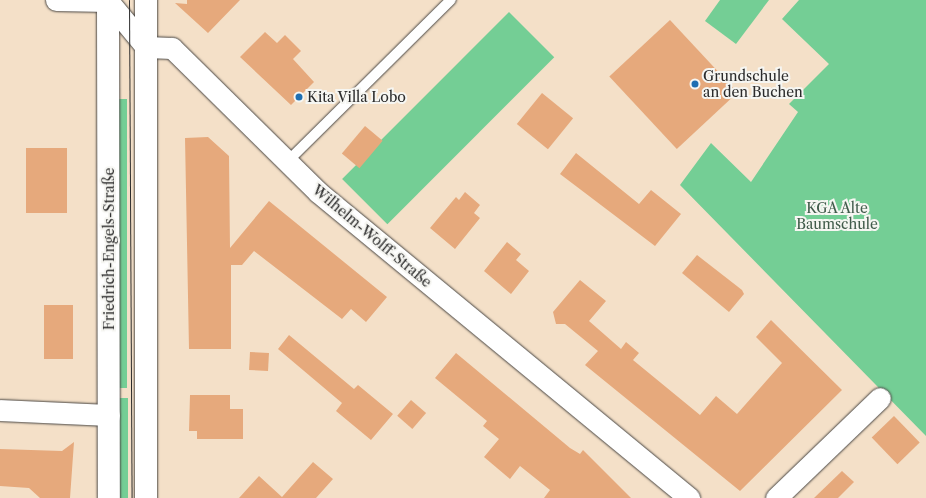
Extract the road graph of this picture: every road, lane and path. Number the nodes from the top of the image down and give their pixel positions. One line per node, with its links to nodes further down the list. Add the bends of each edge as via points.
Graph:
1 (56, 0): 4 (street)
2 (146, 0): 5 (main road)
3 (451, 0): 6 (lane)
4 (108, 1): 5 (street); 9 (main road, Friedrich-Engels-Straße)
5 (146, 47): 6 (street, Wilhelm-Wolff-Straße, via 172,48); 11 (main road)
6 (286, 163): 12 (street, Wilhelm-Wolff-Straße)
7 (880, 398): 13 (street)
8 (0, 410): 9 (street)
9 (109, 415): 10 (main road, Friedrich-Engels-Straße)
10 (109, 498)
11 (146, 498)
12 (689, 498)
13 (776, 498)

